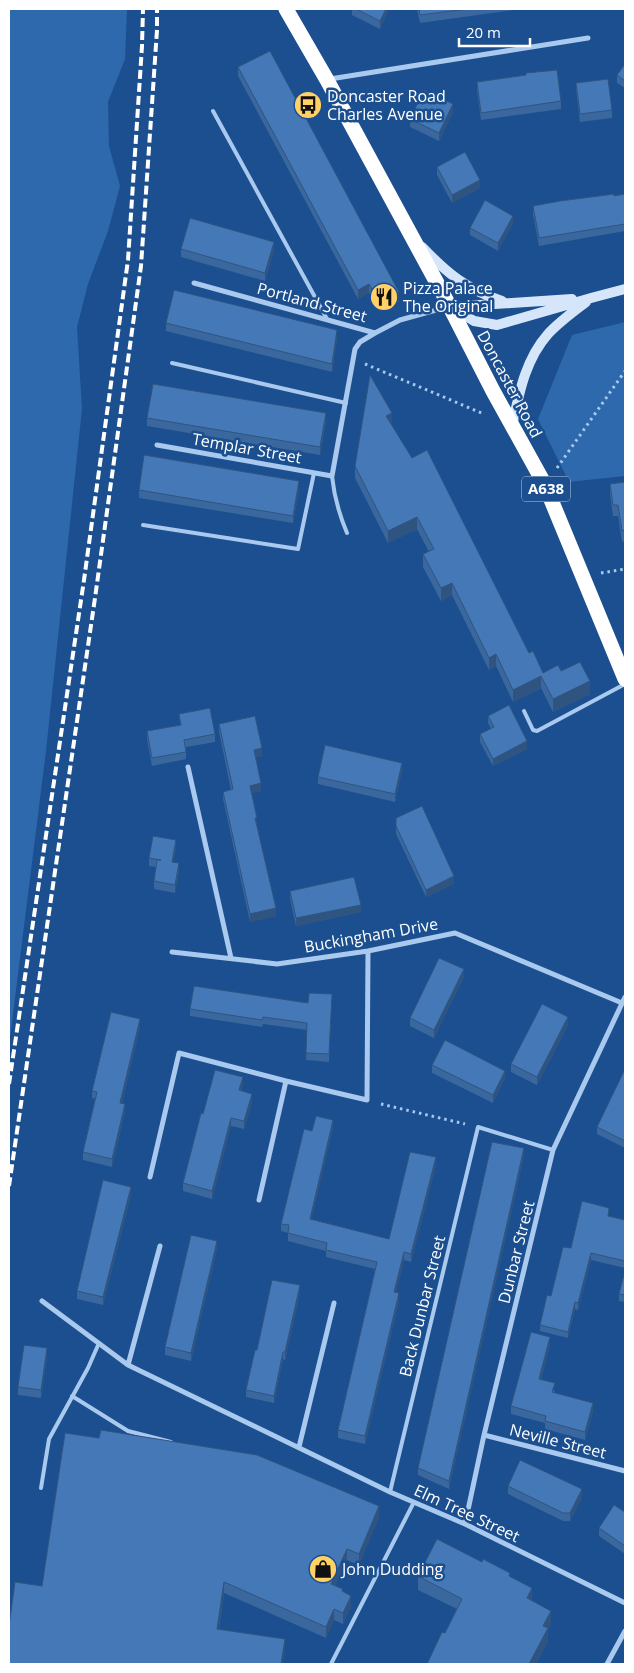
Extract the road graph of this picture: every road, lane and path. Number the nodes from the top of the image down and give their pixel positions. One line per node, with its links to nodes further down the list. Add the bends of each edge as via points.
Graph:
1 (286, 9): 3 (highway, Doncaster Road / A638)
2 (588, 38): 3 (street)
3 (327, 80): 5 (highway, Doncaster Road / A638)
4 (213, 111): 11 (lane)
5 (412, 238): 9 (main road, via 458,281); 10 (highway, Doncaster Road / A638)
6 (194, 283): 11 (street, Portland Street)
7 (625, 289): 8 (main road)
8 (591, 298): 9 (main road); 10 (main road, via 497,325 474,321); 17 (main road, via 548,334 534,354 522,380)
9 (508, 303): 10 (main road)
10 (450, 306): 12 (street, Portland Street, via 400,320); 17 (highway, Doncaster Road / A638)
11 (327, 319): 12 (street, Portland Street)
12 (375, 333): 13 (street, via 360,342)
13 (353, 359): 16 (street); 17 (path)
14 (172, 363): 16 (lane)
15 (625, 371): 21 (path)
16 (346, 403): 20 (street)
17 (512, 426): 21 (highway, Doncaster Road / A638)
18 (157, 445): 19 (street, Templar Street)
19 (314, 473): 20 (street, Templar Street); 22 (lane, via 298,549)
20 (332, 476): 23 (lane, via 334,496)
21 (545, 485): 24 (highway, Doncaster Road / A638)
22 (143, 525)
23 (347, 533)
24 (625, 679)
25 (625, 684): 26 (lane, via 537,731 533,730)
26 (524, 711)
27 (188, 766): 30 (street)
28 (368, 951): 30 (street, Buckingham Drive, via 277,964); 31 (street, Buckingham Drive, via 455,933); 33 (street)
29 (172, 952): 30 (street, Buckingham Drive)
30 (231, 958)
31 (624, 1000): 35 (street, Dunbar Street)
32 (286, 1081): 33 (street); 36 (street, via 179,1053); 37 (street)
33 (367, 1100): 34 (path)
34 (478, 1127): 35 (lane); 49 (lane, Back Dunbar Street)
35 (553, 1150): 44 (street, Dunbar Street)
36 (150, 1177)
37 (259, 1200)
38 (160, 1246): 42 (street)
39 (42, 1301): 41 (street, Elm Tree Street)
40 (334, 1303): 46 (street)
41 (100, 1343): 42 (street, Elm Tree Street); 43 (lane)
42 (128, 1365): 46 (street, Elm Tree Street)
43 (72, 1396): 45 (lane, via 128,1431); 48 (lane, via 49,1439)
44 (484, 1435): 47 (street, Neville Street); 51 (street, Dunbar Street)
45 (173, 1442)
46 (298, 1446): 49 (street, Elm Tree Street)
47 (625, 1471)
48 (41, 1488)
49 (390, 1492): 50 (street, Elm Tree Street)
50 (414, 1502): 51 (street, Elm Tree Street); 54 (lane)
51 (465, 1524): 52 (street, Elm Tree Street)
52 (625, 1603)
53 (625, 1631): 55 (street)
54 (330, 1664)
55 (607, 1664)

